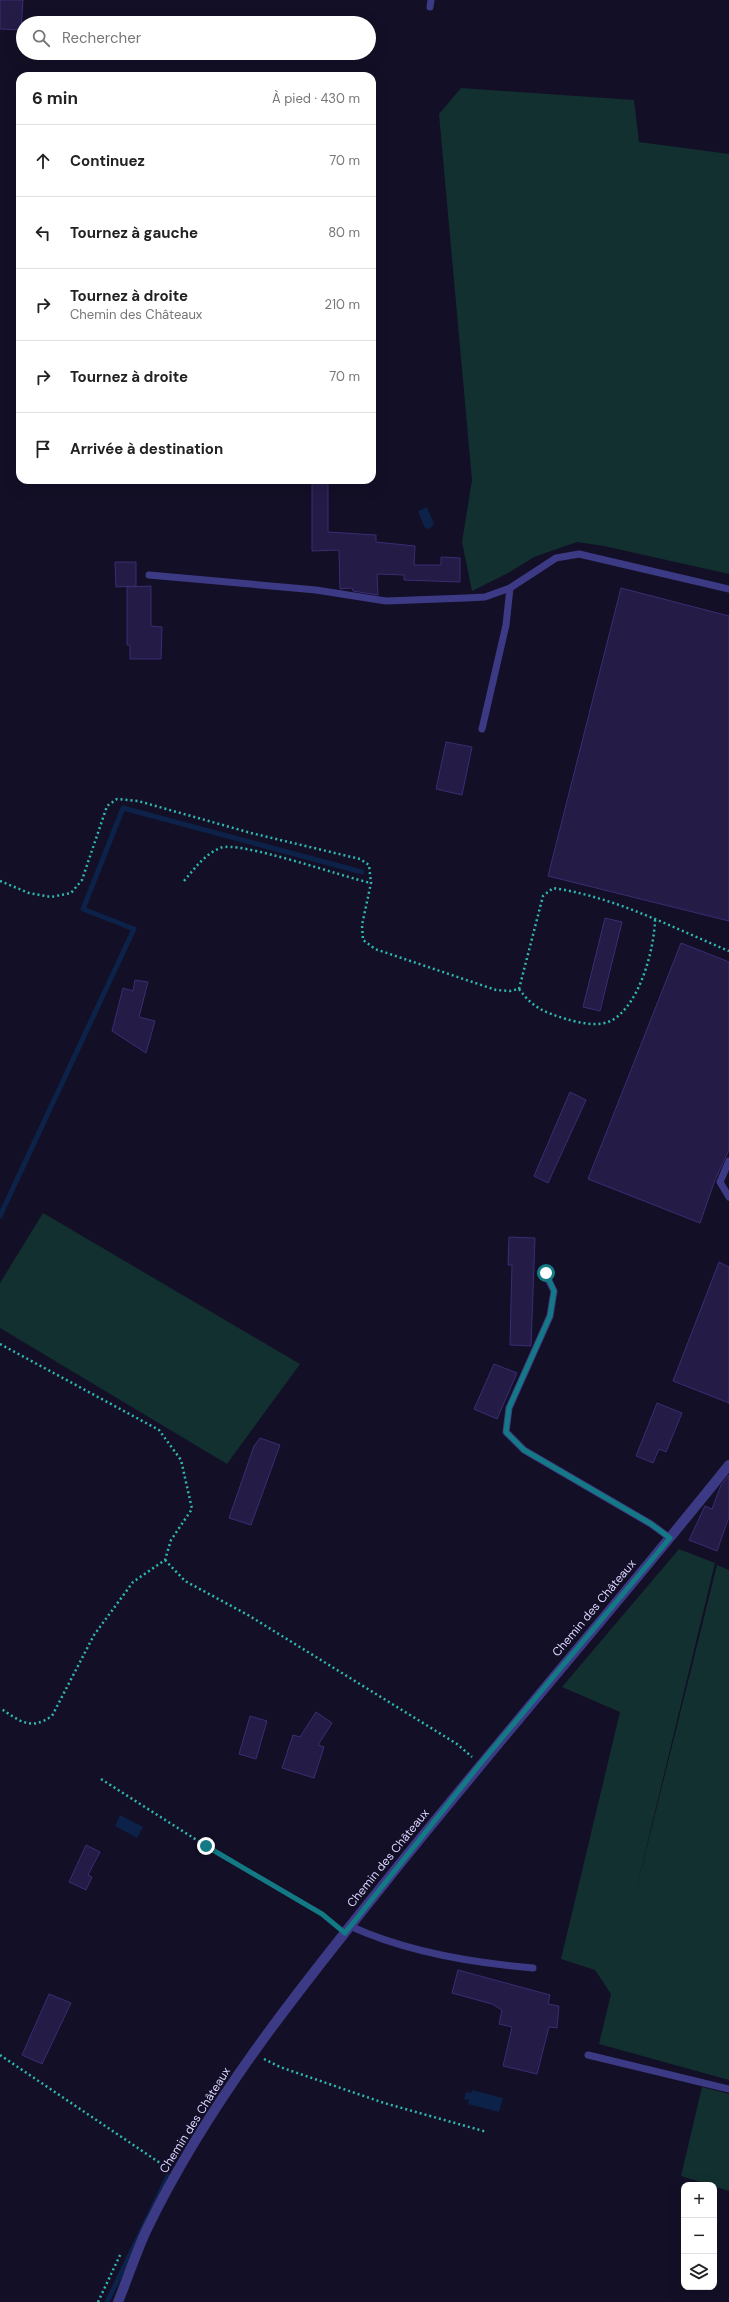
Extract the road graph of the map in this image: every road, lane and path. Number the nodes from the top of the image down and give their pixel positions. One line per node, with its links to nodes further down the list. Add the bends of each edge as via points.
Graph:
1 (149, 575): 2 (lane, via 316,590 386,601 485,597)
2 (510, 588): 3 (lane, via 556,558 579,554); 4 (lane, via 506,625)
3 (729, 589)
4 (482, 728)
5 (184, 880): 7 (path, via 204,856 222,847 245,848)
6 (0, 881): 7 (path, via 29,893 52,897 71,892 82,880 107,806 117,799 138,802 360,859 369,865)
7 (371, 883): 10 (path, via 362,924 363,940 375,949 496,990)
8 (655, 920): 9 (path); 10 (path, via 615,902 553,888 543,896); 10 (path, via 654,941 646,966 628,1006 613,1020 586,1025 546,1013 529,1003)
9 (729, 951)
10 (519, 989)
11 (729, 1161): 12 (lane, via 720,1182)
12 (729, 1197)
13 (546, 1273): 16 (lane, via 554,1291 550,1316 509,1408 506,1432 524,1450 651,1524)
14 (0, 1344): 17 (path, via 159,1430 182,1460 192,1509 171,1540)
15 (729, 1465): 16 (street, Chemin des Châteaux)
16 (670, 1538): 19 (street, Chemin des Châteaux)
17 (165, 1560): 18 (path, via 132,1582 94,1635 52,1716 40,1724 22,1722); 19 (path, via 185,1581 248,1615 457,1744)
18 (0, 1708)
19 (480, 1764): 21 (street, Chemin des Châteaux)
20 (101, 1779): 21 (path, via 206,1846)
21 (348, 1930): 22 (lane, via 449,1957); 24 (street, Chemin des Châteaux, via 281,2013)
22 (532, 1968)
23 (0, 2054): 28 (path)
24 (253, 2054): 27 (path, via 280,2067 384,2103); 28 (street, Chemin des Châteaux, via 197,2137)
25 (588, 2055): 26 (lane)
26 (729, 2089)
27 (487, 2132)
28 (176, 2174): 29 (street, Chemin des Châteaux, via 146,2230)
29 (118, 2302)

